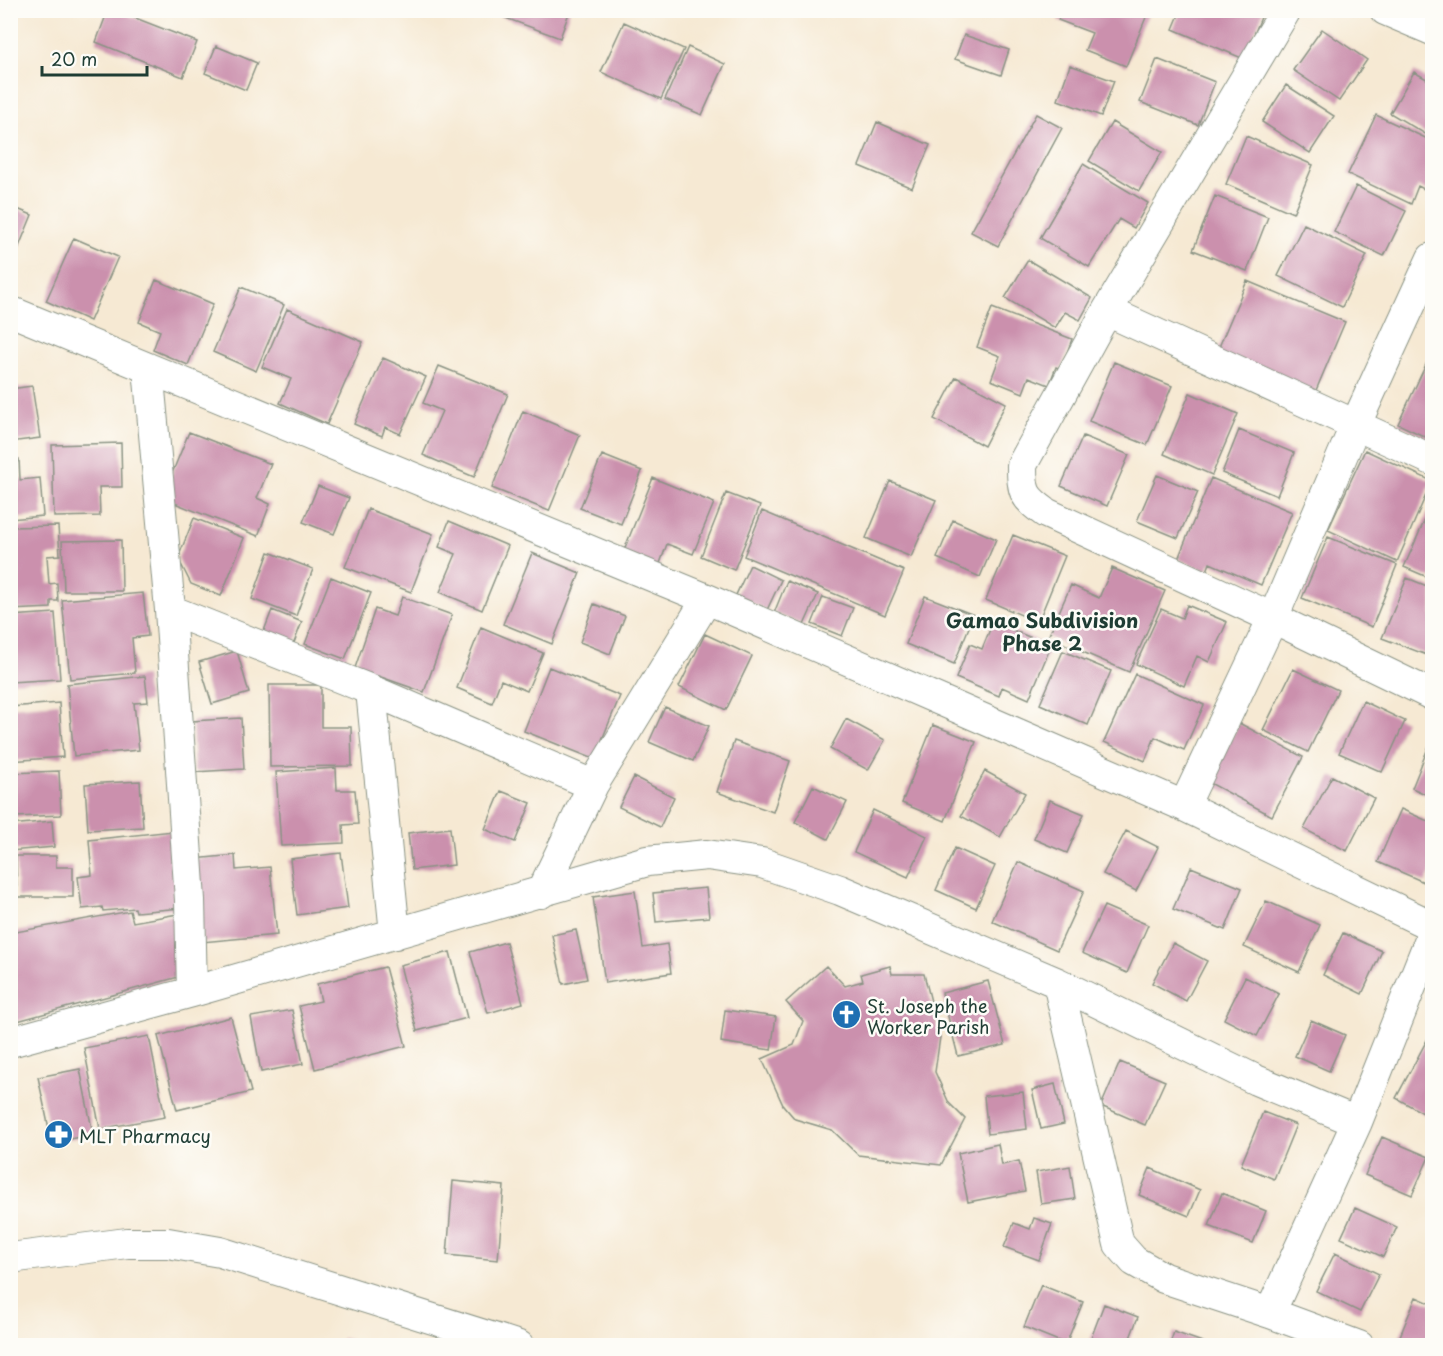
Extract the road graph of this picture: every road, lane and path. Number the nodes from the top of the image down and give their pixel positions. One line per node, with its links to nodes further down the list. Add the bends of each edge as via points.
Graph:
1 (1286, 10): 6 (street)
2 (1385, 10): 3 (street)
3 (1432, 30)
4 (1432, 258): 8 (street)
5 (10, 311): 7 (street)
6 (1107, 311): 8 (street); 12 (street, via 1022,465 1026,494 1046,513)
7 (148, 369): 10 (street); 11 (street)
8 (1355, 426): 9 (street); 12 (street)
9 (1432, 460)
10 (707, 599): 15 (street); 16 (street)
11 (170, 610): 13 (street); 22 (street, via 190,900)
12 (1274, 618): 14 (street); 16 (street)
13 (371, 690): 15 (street); 19 (street)
14 (1432, 695)
15 (593, 785): 17 (street)
16 (1184, 806): 18 (street)
17 (541, 893): 19 (street); 21 (street, via 647,861 707,855 762,862 840,890)
18 (1432, 926)
19 (396, 934): 22 (street)
20 (1432, 934): 24 (street)
21 (1058, 983): 24 (street, via 1256,1080); 26 (street, via 1119,1244 1134,1262 1164,1278)
22 (192, 992): 23 (street)
23 (10, 1042)
24 (1357, 1122): 26 (street)
25 (10, 1258): 27 (street, via 127,1243 168,1243 220,1252)
26 (1270, 1313): 28 (street)
27 (519, 1346)
28 (1359, 1346)

